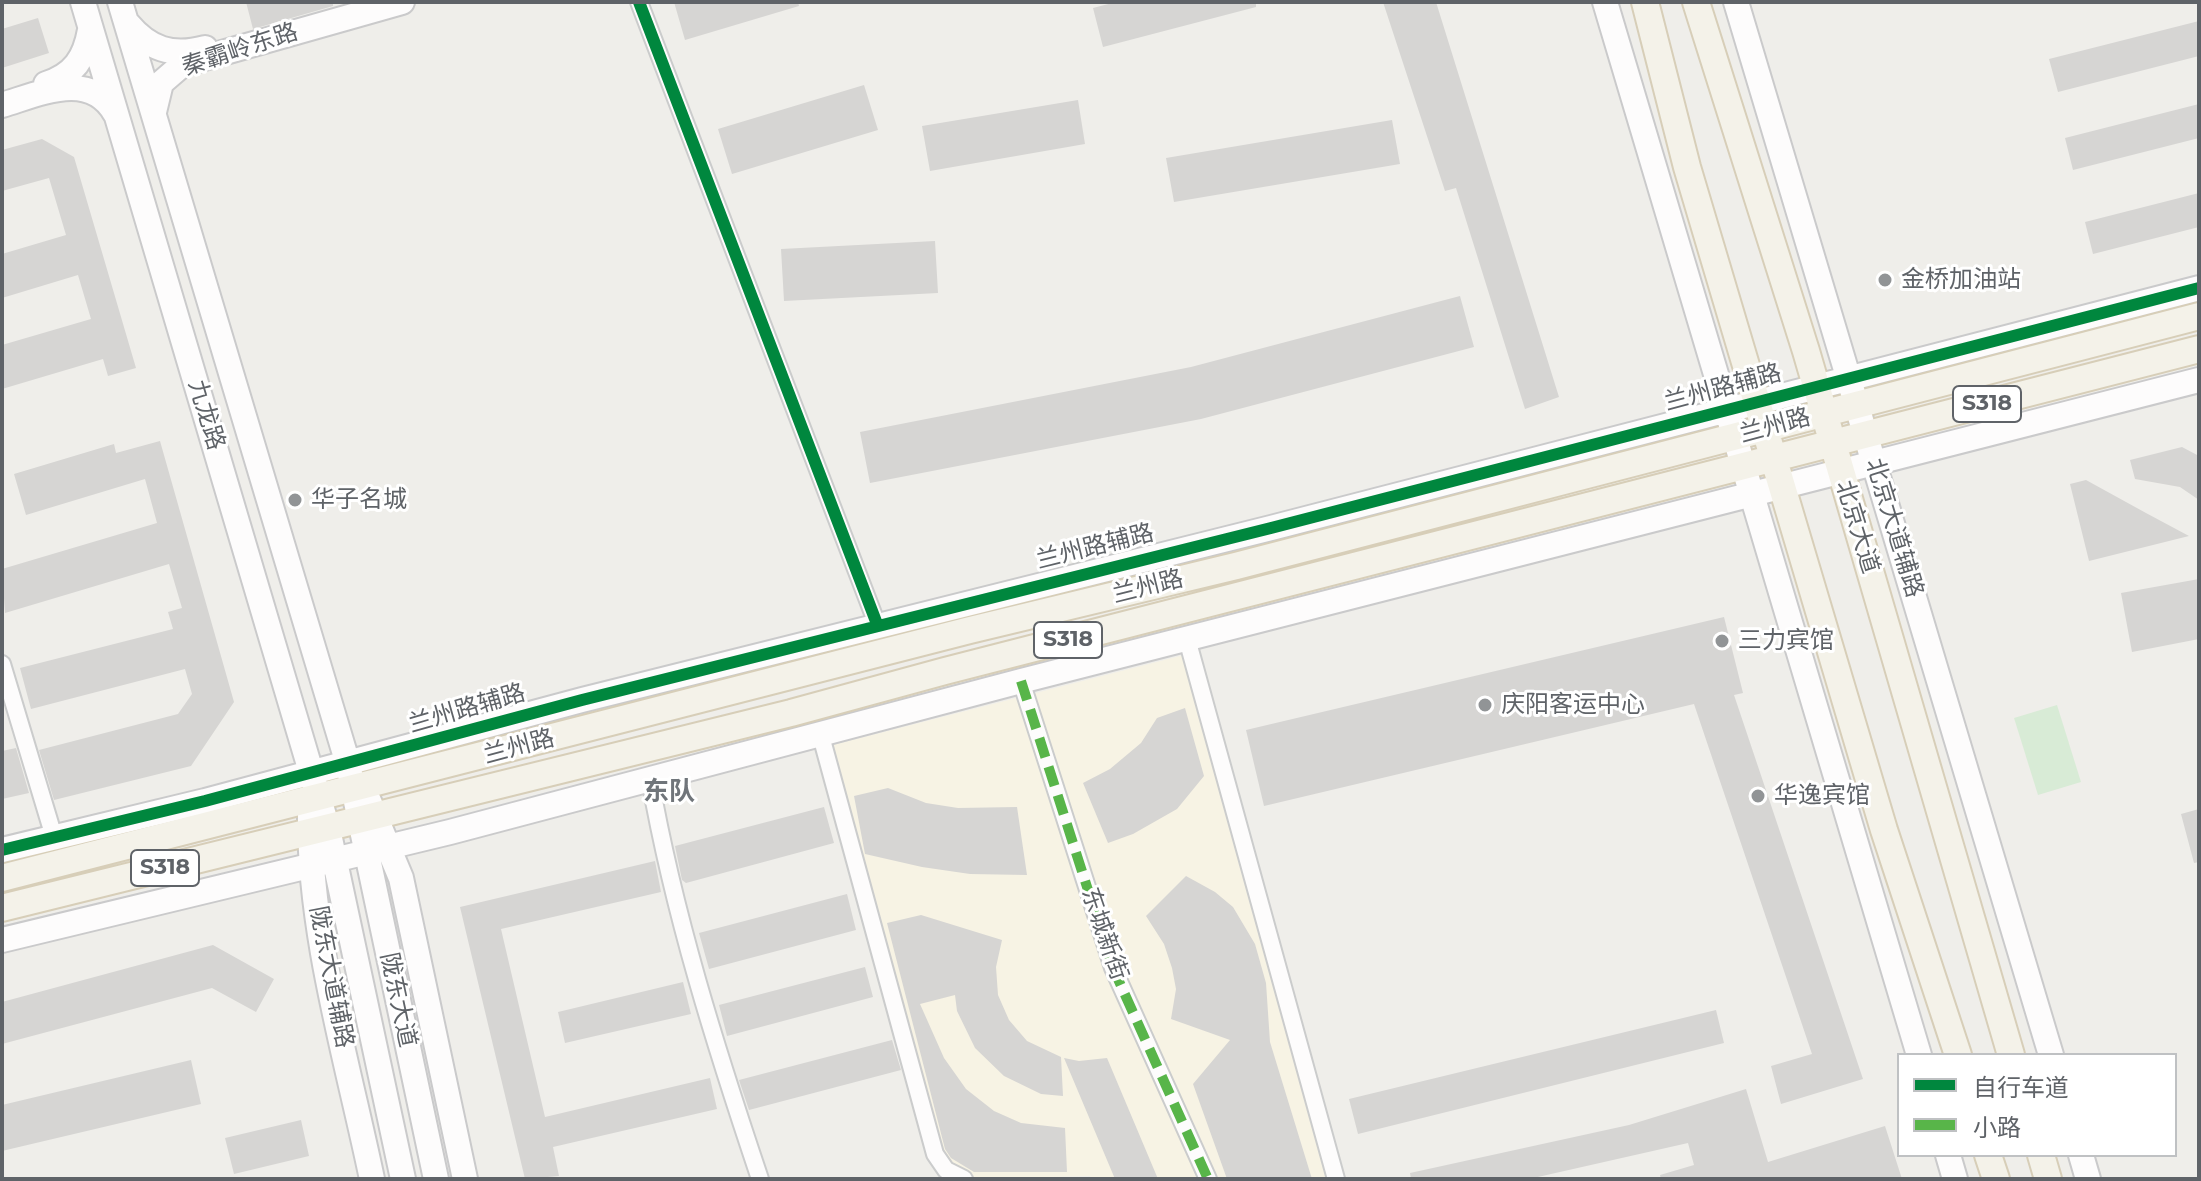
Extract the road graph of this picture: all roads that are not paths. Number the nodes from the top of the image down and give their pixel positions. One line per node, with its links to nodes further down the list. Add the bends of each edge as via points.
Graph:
1 (83, 2): 10 (street, 九龙路)
2 (369, 2): 9 (street, 秦霸岭东路, via 179,52 147,44)
3 (402, 2): 13 (street, 秦霸岭东路, via 183,64 161,83)
4 (639, 2): 35 (street)
5 (1605, 2): 23 (street)
6 (1645, 2): 21 (main road, via 1687,167)
7 (1696, 2): 20 (main road, 北京大道)
8 (1736, 2): 18 (street, 北京大道辅路)
9 (122, 12): 13 (street, 九龙路)
10 (90, 27): 11 (street, via 82,60 71,72); 14 (street, 九龙路)
11 (2, 97)
12 (2, 105): 14 (street, via 71,86 101,97)
13 (154, 115): 41 (street, 九龙路)
14 (117, 118): 42 (street, 九龙路)
15 (2199, 288): 18 (street, 兰州路辅路)
16 (2199, 316): 22 (main road, 兰州路 / S318)
17 (2199, 349): 26 (main road, 兰州路 / S318)
18 (1849, 378): 20 (street, 兰州路辅路); 22 (street, 北京大道辅路)
19 (2199, 380): 30 (street)
20 (1816, 386): 21 (street, 兰州路辅路); 24 (main road, 北京大道)
21 (1758, 401): 23 (street, 兰州路辅路); 25 (main road)
22 (1857, 405): 24 (main road, 兰州路 / S318); 26 (street, 北京大道辅路)
23 (1726, 410): 27 (street); 35 (street, 兰州路辅路)
24 (1824, 413): 25 (main road, 兰州路 / S318); 28 (main road, 北京大道)
25 (1766, 429): 27 (main road, 兰州路 / S318); 29 (main road)
26 (1866, 436): 28 (main road, 兰州路 / S318); 30 (street, 北京大道辅路)
27 (1734, 437): 31 (street); 41 (main road, 兰州路 / S318)
28 (1833, 444): 29 (main road, 兰州路 / S318); 32 (main road, 北京大道)
29 (1775, 459): 31 (main road, 兰州路 / S318); 33 (main road)
30 (1874, 462): 32 (street); 56 (street, 北京大道辅路)
31 (1743, 468): 34 (street); 43 (main road, 兰州路 / S318)
32 (1840, 471): 33 (street); 55 (main road, 北京大道)
33 (1783, 486): 34 (street); 54 (main road, via 1884,830)
34 (1751, 494): 36 (street); 53 (street)
35 (877, 624): 41 (street, 兰州路辅路)
36 (1187, 639): 38 (street); 68 (street)
37 (2, 664): 45 (street)
38 (1021, 681): 39 (street); 67 (street, 东城新街, via 1113,968)
39 (821, 736): 40 (street); 66 (street, via 935,1154 946,1170)
40 (650, 779): 46 (street); 65 (street, via 661,844 724,1073)
41 (355, 780): 42 (main road, 兰州路 / S318); 43 (street, 九龙路)
42 (314, 791): 44 (street, 陇东大道辅路); 45 (street); 50 (main road, 兰州路 / S318)
43 (370, 819): 44 (main road, 兰州路 / S318); 46 (street, 陇东大道)
44 (319, 831): 48 (street, 陇东大道); 49 (street, 陇东大道辅路); 51 (main road, 兰州路 / S318)
45 (54, 837): 47 (street)
46 (379, 849): 48 (street); 63 (street, 陇东大道); 64 (street, via 409,909)
47 (2, 850)
48 (336, 859): 49 (street); 62 (street, 陇东大道)
49 (311, 865): 52 (street); 61 (street, 陇东大道辅路)
50 (2, 878)
51 (2, 908)
52 (2, 940)
53 (1918, 1053)
54 (1957, 1053)
55 (2010, 1053)
56 (2050, 1053)
57 (1949, 1157): 69 (street)
58 (1989, 1157): 70 (main road)
59 (2042, 1157): 71 (main road)
60 (2082, 1157): 72 (street)
61 (372, 1179)
62 (403, 1179)
63 (436, 1179)
64 (465, 1179)
65 (760, 1179)
66 (964, 1179)
67 (1208, 1179)
68 (1336, 1179)
69 (1955, 1179)
70 (1996, 1179)
71 (2048, 1179)
72 (2088, 1179)

